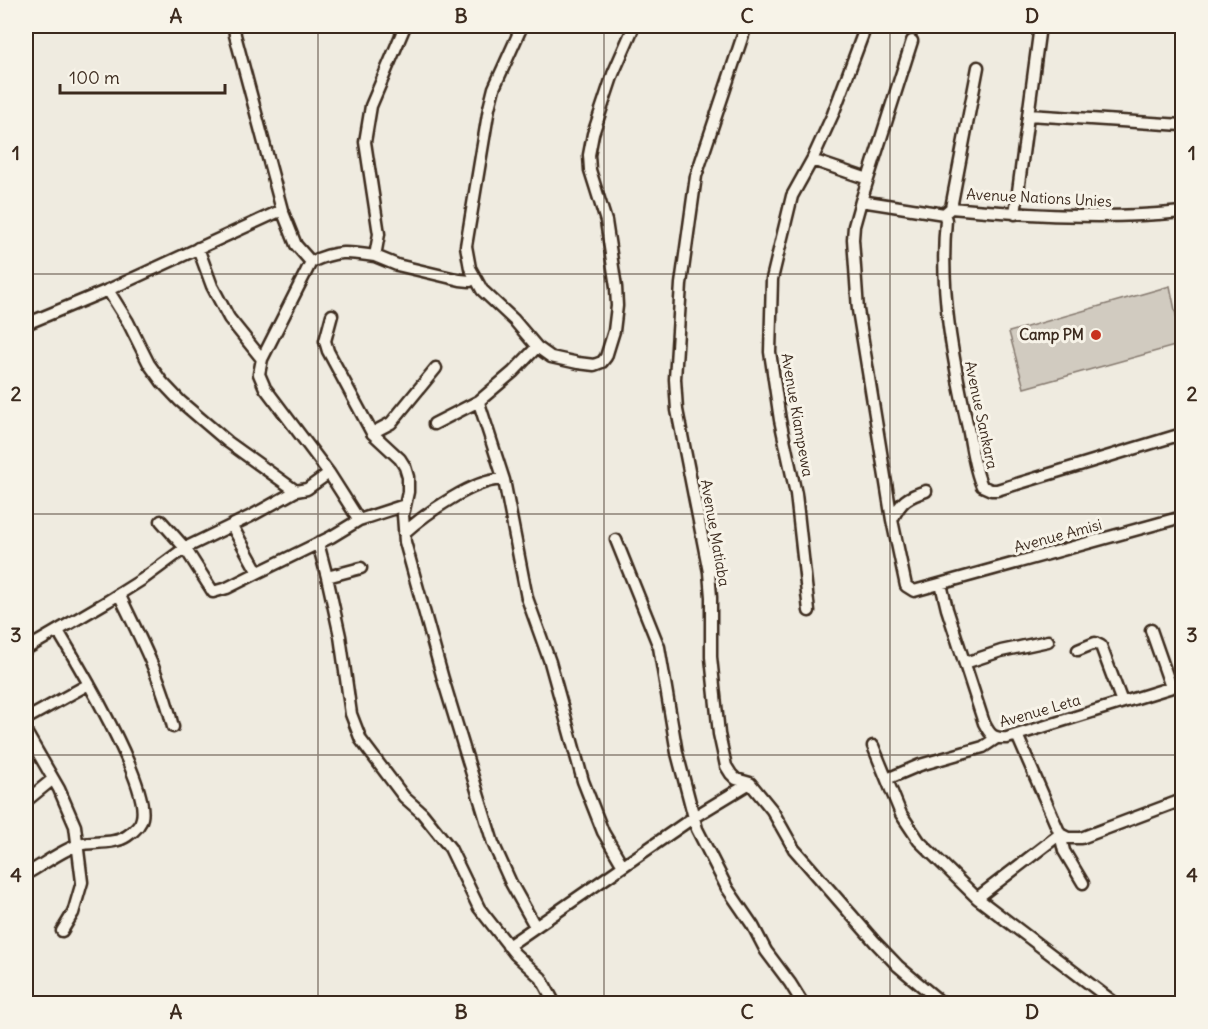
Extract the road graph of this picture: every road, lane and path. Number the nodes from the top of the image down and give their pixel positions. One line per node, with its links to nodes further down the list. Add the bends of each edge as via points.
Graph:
1 (234, 26): 15 (street)
2 (405, 26): 20 (street, via 371,106 365,142 379,234)
3 (522, 26): 22 (street, via 489,108 466,246)
4 (634, 26): 26 (street, via 613,74 589,155 611,246 617,306 614,331 606,357 594,365 551,357)
5 (746, 26): 70 (street, Avenue Matiaba, via 696,176 681,284 675,379 677,410 708,573 711,657 722,749 731,774)
6 (866, 26): 12 (street, Avenue Kiampewa)
7 (1040, 26): 10 (street)
8 (912, 41): 13 (street, Avenue Amisi)
9 (978, 67): 16 (street)
10 (1029, 115): 11 (street); 18 (street)
11 (1182, 125)
12 (812, 160): 13 (street); 52 (street, Avenue Kiampewa, via 790,202 772,279 769,326 774,389 796,494)
13 (868, 179): 14 (street, Avenue Amisi)
14 (861, 201): 16 (street, Avenue Nations Unies); 40 (street, Avenue Amisi, via 853,239 855,290)
15 (282, 210): 19 (street); 21 (street, via 297,245)
16 (948, 211): 18 (street, Avenue Nations Unies); 32 (street, Avenue Sankara, via 947,321 982,486 997,490)
17 (1182, 212): 18 (street, Avenue Nations Unies, via 1092,218)
18 (1015, 214)
19 (198, 248): 23 (street); 27 (street, via 229,318)
20 (375, 256): 21 (street, via 346,252); 22 (street, via 460,280)
21 (311, 262): 27 (street)
22 (474, 278): 26 (street)
23 (108, 290): 25 (street); 35 (street, via 162,382 228,442)
24 (333, 315): 31 (street, via 325,341 328,351)
25 (26, 324)
26 (537, 347): 29 (street)
27 (262, 359): 33 (street, via 261,381)
28 (436, 368): 31 (street, via 391,423)
29 (479, 401): 30 (street); 34 (street)
30 (434, 424)
31 (372, 434): 37 (street, via 405,467)
32 (1182, 434)
33 (329, 473): 35 (street, via 307,489); 39 (street)
34 (504, 480): 43 (street, via 490,481 453,497); 76 (street, via 526,598 550,662 583,781 603,832)
35 (296, 491): 42 (street)
36 (926, 491): 40 (street, via 910,496)
37 (405, 505): 39 (street); 43 (street)
38 (1182, 517): 50 (street, Avenue Amisi)
39 (359, 520): 45 (street)
40 (892, 520): 50 (street, Avenue Amisi, via 906,586 914,591)
41 (161, 521): 46 (street)
42 (232, 526): 46 (street); 48 (street)
43 (404, 533): 80 (street, via 443,680 493,843)
44 (616, 540): 73 (street, via 658,647 677,753)
45 (318, 543): 48 (street); 49 (street)
46 (185, 548): 48 (street, via 213,592); 51 (street)
47 (361, 568): 49 (street)
48 (260, 572)
49 (327, 577): 82 (street, via 351,714 361,740 404,797 450,848 479,908)
50 (941, 584): 58 (street, Avenue Leta)
51 (119, 594): 54 (street); 63 (street, via 158,675)
52 (809, 611)
53 (1151, 630): 60 (street)
54 (58, 631): 56 (street); 59 (street)
55 (1048, 641): 58 (street)
56 (26, 649)
57 (1078, 650): 61 (street, via 1095,643 1101,646)
58 (965, 663): 66 (street, Avenue Leta, via 984,723)
59 (89, 684): 62 (street); 75 (street, via 137,782 143,817 122,839)
60 (1177, 686): 61 (street, Avenue Leta)
61 (1122, 702): 65 (street, Avenue Leta)
62 (26, 719)
63 (173, 727)
64 (26, 732): 68 (street)
65 (1017, 735): 66 (street, Avenue Leta); 74 (street)
66 (995, 739): 69 (street, via 983,747)
67 (873, 746): 69 (street)
68 (53, 779): 72 (street); 75 (street, via 75,826)
69 (887, 779): 79 (street, via 901,814 918,841)
70 (750, 783): 73 (street); 85 (street, Avenue Matiaba, via 772,810 794,849 875,942)
71 (1182, 800): 74 (street, via 1081,838)
72 (26, 801)
73 (694, 817): 76 (street); 84 (street, via 727,888)
74 (1060, 834): 78 (street, via 1064,851); 79 (street)
75 (77, 845): 77 (street); 81 (street, via 82,882 73,914)
76 (623, 866): 80 (street)
77 (26, 874)
78 (1083, 883)
79 (977, 898): 86 (street)
80 (535, 926): 82 (street)
81 (62, 931)
82 (508, 946): 83 (street, via 541,978)
83 (555, 1004)
84 (803, 1004)
85 (943, 1004)
86 (1116, 1004)

